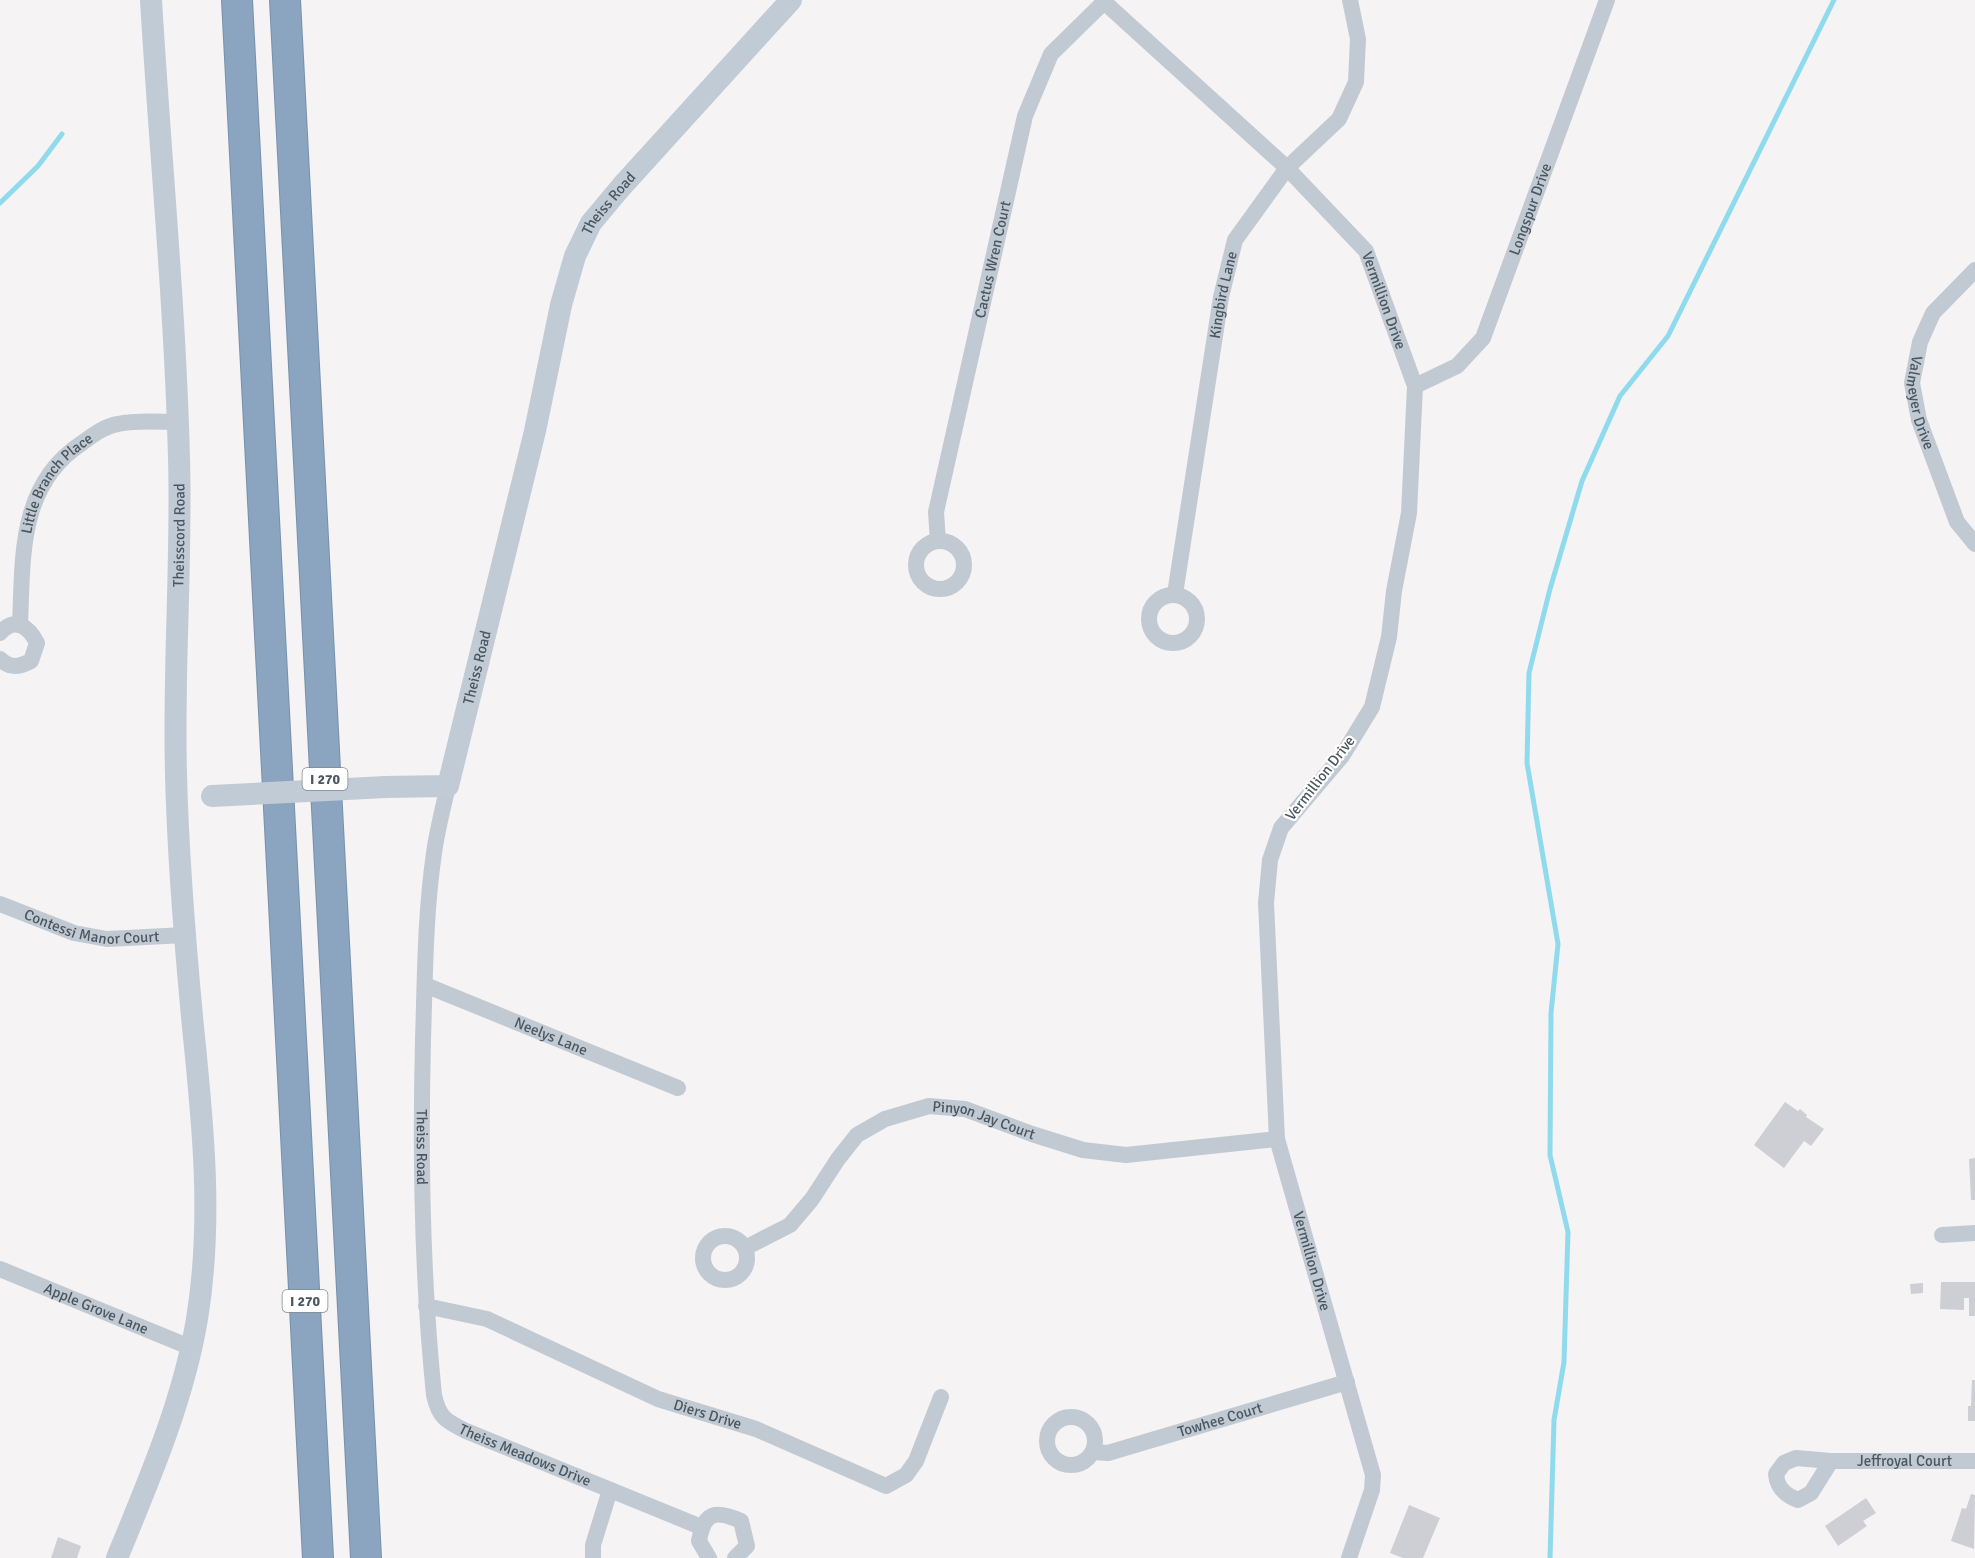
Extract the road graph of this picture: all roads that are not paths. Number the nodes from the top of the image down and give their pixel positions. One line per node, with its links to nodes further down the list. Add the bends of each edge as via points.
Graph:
1 (151, 0): 11 (street, Theisscord Road)
2 (237, 0): 40 (highway, I 270)
3 (285, 0): 41 (highway, I 270)
4 (791, 0): 18 (street, Theiss Road, via 622,186 591,223 575,256)
5 (1350, 0): 8 (street, Kingbird Lane, via 1358,39 1356,82 1338,119)
6 (1607, 0): 10 (street, Longspur Drive, via 1483,338 1457,366)
7 (1103, 1): 8 (street, Vermillion Drive); 12 (street, Cactus Wren Court, via 1051,54 1025,116 936,512)
8 (1287, 168): 10 (street, Vermillion Drive, via 1366,251); 14 (street, Kingbird Lane, via 1235,240 1221,297)
9 (1975, 270): 13 (street, Valmeyer Drive, via 1933,313 1920,342 1912,383 1919,420 1958,522)
10 (1415, 386): 24 (street, Vermillion Drive, via 1409,513 1389,637 1372,707 1342,756 1281,828 1270,860 1266,903)
11 (178, 422): 15 (street, Little Branch Place, via 118,423 68,452 53,469 28,516); 19 (street, Theisscord Road)
12 (939, 541)
13 (1975, 544)
14 (1175, 594)
15 (20, 625): 16 (street, via 10,625); 17 (street, via 31,631 37,643 31,661 10,666)
16 (0, 633)
17 (0, 659)
18 (447, 786): 19 (street, bridge); 22 (street, Theiss Road, via 434,853)
19 (177, 799): 21 (street)
20 (0, 904): 21 (street, Contessi Manor Court, via 74,933 106,939)
21 (185, 935): 30 (street, via 206,1207 203,1277)
22 (425, 985): 23 (street, Neelys Lane); 29 (street, Theiss Road, via 421,1185)
23 (678, 1088)
24 (1277, 1139): 27 (street, Pinyon Jay Court, via 1126,1155 1083,1150 964,1109 929,1106 885,1119 856,1135 790,1225); 31 (street, Vermillion Drive)
25 (1975, 1233): 26 (street)
26 (1942, 1235)
27 (745, 1248)
28 (0, 1269): 30 (street, Apple Grove Lane)
29 (426, 1306): 32 (street, Diers Drive, via 487,1319 658,1399 756,1428 886,1486 906,1475 916,1461); 33 (street, Theiss Road, via 434,1395)
30 (192, 1348): 39 (street, via 168,1428)
31 (1347, 1382): 34 (street, Towhee Court, via 1108,1453); 45 (street, Vermillion Drive, via 1373,1475 1372,1490)
32 (941, 1397)
33 (441, 1417): 37 (street, Theiss Meadows Drive)
34 (1093, 1452)
35 (1832, 1461): 36 (street, Jeffroyal Court)
36 (1975, 1461)
37 (610, 1490): 38 (street, Theiss Meadows Drive); 42 (street, Theiss Meadows Drive, via 593,1545)
38 (701, 1527): 43 (street, via 699,1541); 44 (street, via 712,1516 724,1513 741,1521 747,1546)
39 (117, 1558)
40 (318, 1558)
41 (366, 1558)
42 (593, 1558)
43 (709, 1558)
44 (735, 1558)
45 (1349, 1558)

